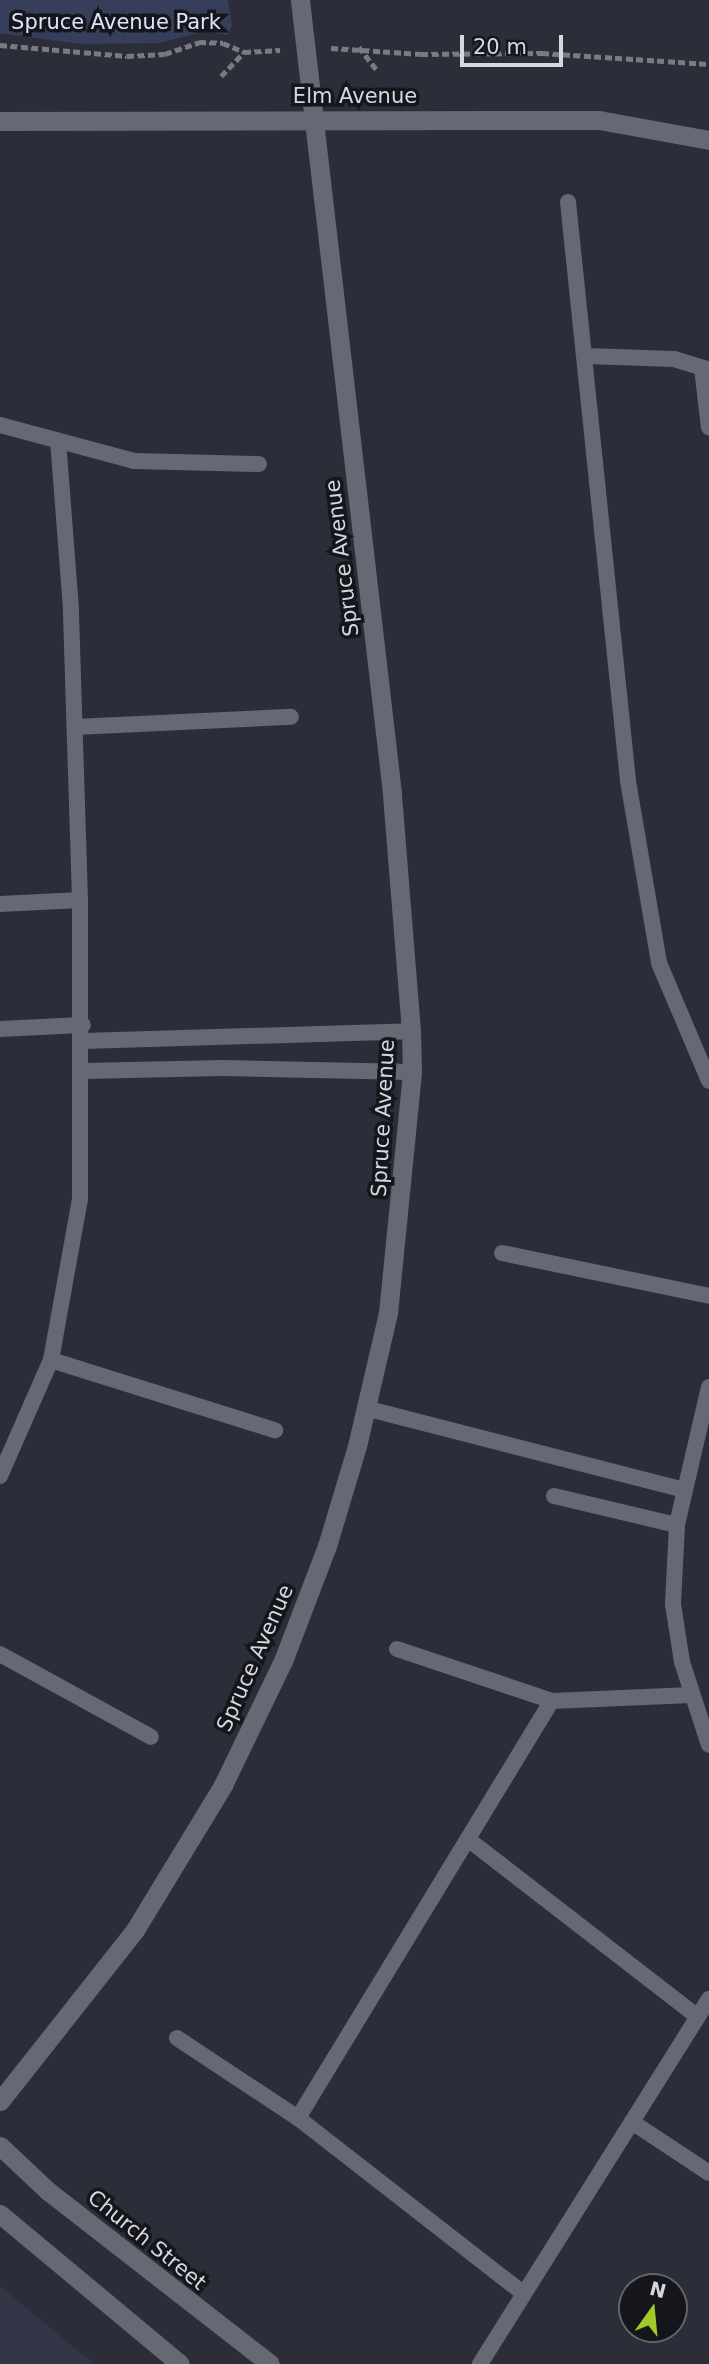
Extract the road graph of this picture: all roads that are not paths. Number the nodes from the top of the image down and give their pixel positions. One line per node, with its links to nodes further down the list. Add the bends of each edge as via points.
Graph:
1 (300, 0): 2 (street, Spruce Avenue)
2 (312, 118): 3 (street, Elm Avenue); 4 (street, Elm Avenue, via 599,120); 17 (street, Spruce Avenue, via 392,793)
3 (0, 121)
4 (709, 140)
5 (568, 202): 6 (lane)
6 (586, 356): 7 (lane, via 674,359); 21 (lane, via 628,781 657,950)
7 (705, 369): 9 (lane)
8 (0, 425): 10 (lane)
9 (709, 428)
10 (58, 440): 11 (lane, via 134,461); 13 (lane)
11 (259, 464)
12 (291, 717): 13 (lane)
13 (75, 727): 14 (lane)
14 (80, 900): 15 (lane); 18 (lane)
15 (0, 904)
16 (0, 1029): 18 (lane)
17 (411, 1031): 18 (lane); 20 (street, Spruce Avenue)
18 (83, 1033): 19 (lane)
19 (83, 1071): 20 (lane); 24 (lane, via 80,1199)
20 (412, 1072): 26 (street, Spruce Avenue, via 387,1313)
21 (709, 1081)
22 (502, 1253): 23 (lane)
23 (709, 1296)
24 (51, 1360): 27 (lane); 28 (lane)
25 (709, 1387): 29 (lane)
26 (365, 1408): 29 (lane); 42 (street, Spruce Avenue, via 327,1546 283,1661 223,1785 135,1930)
27 (275, 1430)
28 (0, 1476)
29 (684, 1490): 31 (lane)
30 (555, 1496): 31 (lane)
31 (677, 1525): 34 (lane, via 673,1604)
32 (397, 1649): 35 (lane)
33 (0, 1654): 36 (lane)
34 (692, 1695): 35 (lane); 37 (lane)
35 (552, 1701): 38 (lane)
36 (151, 1737)
37 (709, 1745)
38 (469, 1840): 40 (lane); 43 (lane)
39 (709, 1999): 40 (lane)
40 (698, 2017): 44 (lane)
41 (177, 2038): 43 (lane)
42 (0, 2101)
43 (299, 2118): 48 (lane)
44 (632, 2122): 46 (lane); 48 (lane)
45 (0, 2146): 50 (street, Church Street, via 48,2190)
46 (709, 2173)
47 (0, 2214): 49 (street)
48 (524, 2294): 51 (lane)
49 (180, 2364)
50 (270, 2364)
51 (480, 2364)

